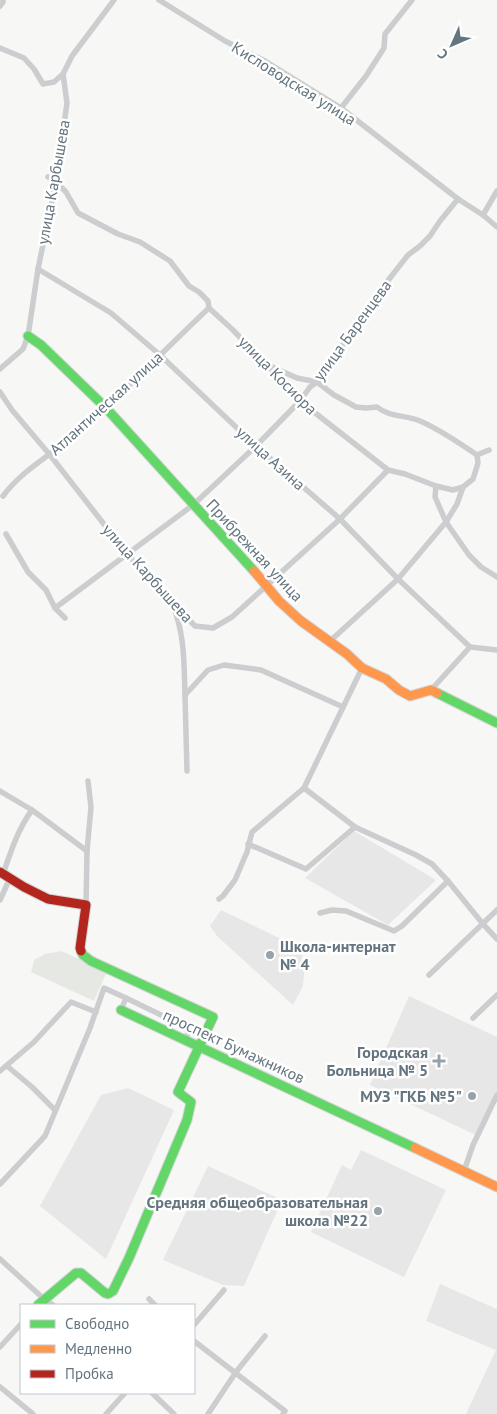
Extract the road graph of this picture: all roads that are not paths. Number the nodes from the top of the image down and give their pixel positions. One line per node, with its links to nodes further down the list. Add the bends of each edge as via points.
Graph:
1 (3, 0): 5 (street)
2 (114, 0): 7 (street, via 72,56)
3 (159, 0): 8 (street, Кисловодская улица)
4 (412, 0): 8 (street, via 385,34 384,48)
5 (0, 6)
6 (0, 48): 7 (street, via 24,58 43,84 54,82)
7 (63, 74): 10 (street, улица Карбышева, via 67,103)
8 (341, 108): 12 (street, Кисловодская улица)
9 (48, 177): 10 (street, улица Косиора)
10 (56, 182): 15 (street, улица Карбышева); 16 (street, улица Косиора, via 78,213 140,242 170,261 189,286 208,301)
11 (497, 191): 13 (street)
12 (458, 199): 13 (street, Кисловодская улица); 21 (street, улица Баренцева, via 430,236 408,255)
13 (483, 215): 14 (street, Кисловодская улица)
14 (497, 227)
15 (38, 269): 17 (street, улица Карбышева); 18 (street, улица Азина, via 111,313)
16 (209, 308): 18 (street, Атлантическая улица); 19 (street, улица Косиора)
17 (28, 336): 20 (street, улица Карбышева, via 23,349); 24 (street, Прибрежная улица)
18 (160, 355): 24 (street, Атлантическая улица); 25 (street, улица Азина)
19 (264, 363): 21 (street, via 297,378); 23 (street, улица Косиора)
20 (0, 369)
21 (317, 382): 23 (street, улица Баренцева); 28 (street, via 356,407 377,407 387,414 420,421)
22 (0, 392): 27 (street, улица Карбышева)
23 (300, 401): 25 (street, улица Баренцева); 29 (street, улица Косиора)
24 (106, 408): 27 (street, Атлантическая улица); 33 (street, Прибрежная улица)
25 (256, 446): 33 (street, улица Баренцева); 34 (street, улица Азина)
26 (489, 450): 28 (street)
27 (50, 455): 32 (street, Атлантическая улица); 37 (street, улица Карбышева)
28 (477, 455): 31 (street, via 473,479)
29 (388, 470): 30 (street, улица Косиора); 34 (street, улица Карбышева)
30 (436, 486): 31 (street, улица Косиора, via 453,490); 35 (street, via 435,497)
31 (462, 488): 35 (street)
32 (3, 496)
33 (193, 505): 37 (street, улица Баренцева); 40 (street, Прибрежная улица)
34 (340, 518): 39 (street, улица Азина); 40 (street, улица Карбышева)
35 (446, 522): 38 (street, via 469,555); 39 (street)
36 (6, 534): 42 (street, via 28,572 46,590)
37 (128, 554): 41 (street, улица Карбышева); 42 (street, улица Баренцева)
38 (497, 577)
39 (398, 579): 44 (street); 45 (street, улица Азина)
40 (266, 585): 41 (street, улица Карбышева, via 232,617 213,628 196,626); 44 (street, Прибрежная улица, via 301,621)
41 (171, 601): 49 (street, via 181,629)
42 (55, 608): 43 (street)
43 (65, 618)
44 (329, 642): 47 (street, Прибрежная улица)
45 (470, 647): 46 (street); 48 (street)
46 (497, 650)
47 (362, 668): 48 (street, Прибрежная улица, via 386,679 410,696); 50 (street)
48 (431, 690): 51 (street)
49 (185, 695): 50 (street, via 208,670 224,665 262,670); 52 (street)
50 (343, 707): 54 (street)
51 (497, 723)
52 (187, 771)
53 (88, 781): 59 (street, via 91,807)
54 (304, 788): 57 (street); 58 (street, via 252,832)
55 (0, 791): 56 (street)
56 (32, 810): 59 (street); 60 (street, via 16,836)
57 (355, 827): 58 (street, via 306,869); 61 (street, via 432,864)
58 (248, 844): 62 (street, via 236,880)
59 (86, 851): 64 (street)
60 (4, 875): 63 (street); 64 (street, via 48,900)
61 (448, 880): 66 (street, via 394,931 346,911); 67 (street)
62 (219, 899)
63 (0, 900)
64 (86, 905): 76 (street, via 80,948 83,955 213,1017)
65 (497, 910): 67 (street)
66 (320, 913)
67 (482, 924): 68 (street); 69 (street)
68 (497, 939)
69 (429, 975)
70 (497, 995): 74 (street)
71 (126, 998): 72 (street); 73 (street, via 104,988); 75 (street, via 190,1029)
72 (121, 1010): 75 (street, проспект Бумажников)
73 (96, 1012): 77 (street, via 72,1002); 80 (street)
74 (473, 1018)
75 (184, 1040): 76 (street, проспект Бумажников)
76 (200, 1047): 81 (street, проспект Бумажников); 87 (street, via 178,1092 191,1102 187,1120 113,1291 105,1293 81,1273 76,1273)
77 (7, 1066): 78 (street); 80 (street)
78 (0, 1071)
79 (497, 1095): 81 (street)
80 (55, 1110): 82 (street, via 45,1136)
81 (464, 1171): 83 (street, проспект Бумажников)
82 (0, 1184)
83 (497, 1187)
84 (0, 1259): 87 (street)
85 (224, 1290): 89 (street)
86 (149, 1299): 88 (street)
87 (41, 1302)
88 (154, 1304)
89 (195, 1324)
90 (20, 1325): 93 (street)
91 (265, 1336): 94 (street)
92 (195, 1342): 94 (street)
93 (0, 1347)
94 (236, 1372): 101 (street); 102 (street, via 286,1411)
95 (0, 1387): 98 (street)
96 (124, 1394): 99 (street)
97 (153, 1394): 100 (street)
98 (33, 1414)
99 (106, 1414)
100 (174, 1414)
101 (208, 1414)
102 (283, 1414)

